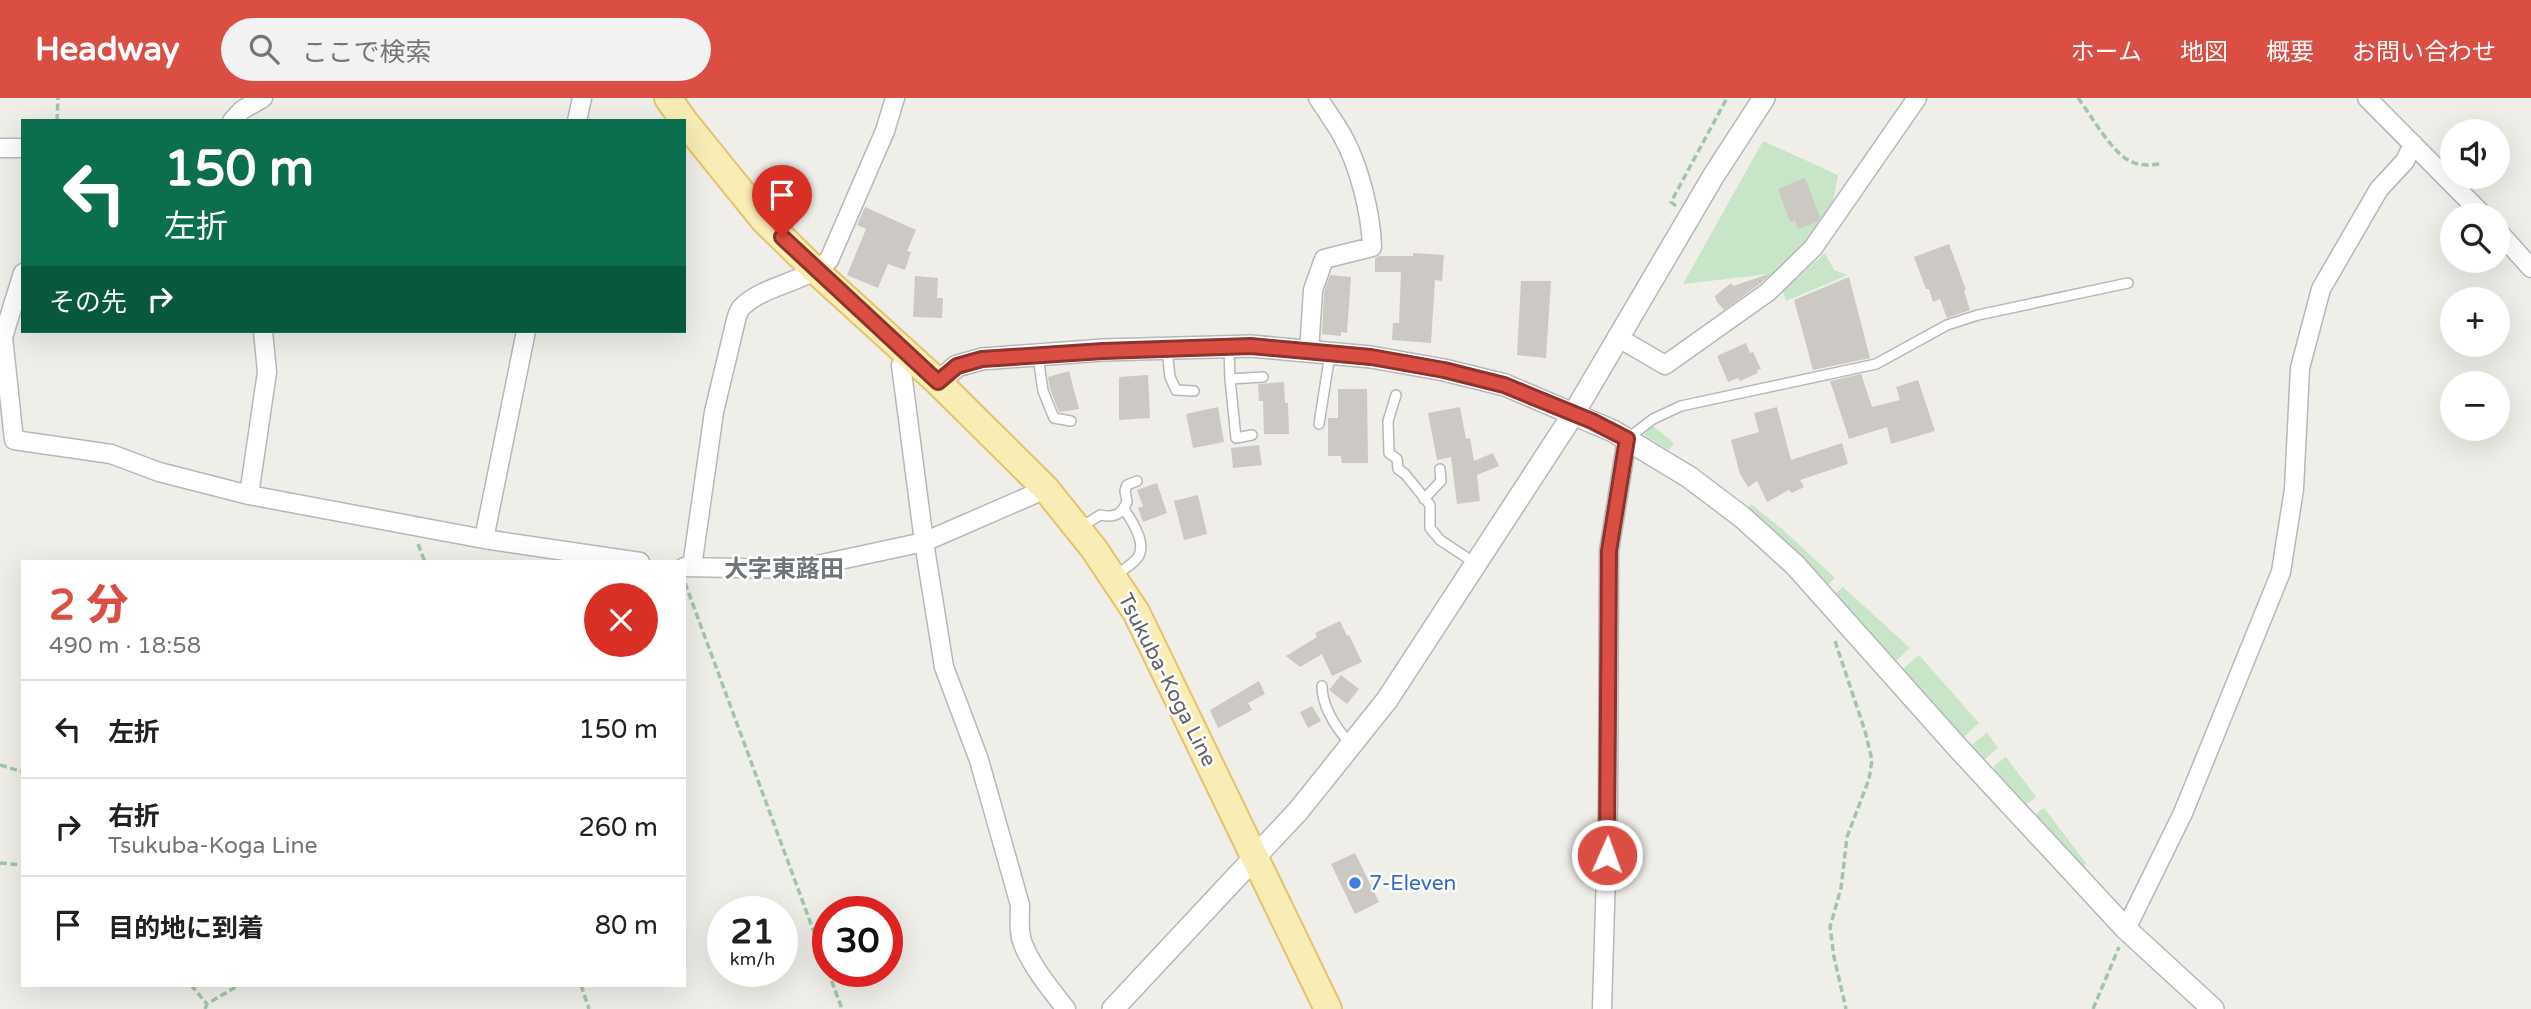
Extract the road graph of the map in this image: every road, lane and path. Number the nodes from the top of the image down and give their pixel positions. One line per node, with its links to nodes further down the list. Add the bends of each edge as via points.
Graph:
1 (58, 98): 12 (path)
2 (263, 98): 13 (street)
3 (582, 98): 14 (street)
4 (668, 98): 15 (main road, Tsukuba-Koga Line)
5 (895, 98): 25 (street, via 830,260)
6 (1318, 98): 34 (street, via 1343,138 1359,179 1371,223 1372,247 1324,258 1313,290)
7 (1727, 98): 22 (path, via 1671,202)
8 (1764, 98): 22 (street)
9 (1917, 98): 31 (street, via 1813,248 1768,292 1665,365)
10 (2078, 98): 20 (path, via 2119,153 2131,162)
11 (2367, 98): 17 (street)
12 (57, 119)
13 (234, 119)
14 (577, 119)
15 (683, 119)
16 (686, 123): 25 (main road, Tsukuba-Koga Line, via 764,220)
17 (2413, 144): 21 (street); 69 (street, via 2405,161 2379,190 2321,289 2300,368 2294,489 2281,572 2183,814)
18 (0, 148): 19 (street)
19 (21, 148)
20 (2160, 164)
21 (2471, 203)
22 (1688, 218): 31 (street)
23 (2510, 245): 24 (street)
24 (2531, 268)
25 (817, 272): 35 (main road, Tsukuba-Koga Line); 58 (street, via 741,307 714,412)
26 (21, 279): 30 (street)
27 (2128, 283): 46 (lane, via 1978,315 1947,325 1876,364 1681,406 1653,419)
28 (263, 333): 50 (street, via 267,372)
29 (526, 333): 54 (street)
30 (1, 337): 50 (street, via 14,440 111,454 159,472)
31 (1617, 337): 42 (street)
32 (1230, 347): 33 (street); 34 (street); 38 (lane)
33 (1167, 348): 36 (street); 40 (lane, via 1172,384 1176,390)
34 (1320, 353): 42 (street, via 1371,357 1492,382); 44 (lane)
35 (908, 354): 39 (main road, Tsukuba-Koga Line); 55 (street, via 901,365)
36 (1037, 354): 39 (street, via 966,362); 43 (lane, via 1043,391 1054,418)
37 (1263, 377): 38 (lane)
38 (1230, 379): 45 (lane, via 1236,438)
39 (938, 382): 49 (main road, Tsukuba-Koga Line)
40 (1194, 391)
41 (1396, 395): 51 (lane, via 1388,421 1389,453)
42 (1574, 414): 46 (street); 57 (street)
43 (1072, 421)
44 (1319, 424)
45 (1252, 435)
46 (1627, 439): 69 (street, via 1689,477 1795,565); 80 (street, via 1609,551)
47 (1440, 469): 51 (lane, via 1441,481)
48 (1137, 481): 52 (lane, via 1127,485)
49 (1046, 489): 53 (main road, Tsukuba-Koga Line); 55 (street)
50 (249, 495): 54 (street)
51 (1424, 499): 57 (lane, via 1430,505 1430,528)
52 (1124, 509): 53 (lane, via 1118,515 1090,519); 59 (lane, via 1141,550)
53 (1078, 529): 59 (main road, Tsukuba-Koga Line)
54 (484, 539): 56 (street)
55 (923, 542): 58 (street, via 798,569); 77 (street, via 944,667 979,760 1020,905 1023,944)
56 (625, 560)
57 (1476, 563): 62 (street, via 1387,700)
58 (687, 572): 68 (path)
59 (1114, 578): 65 (main road, Tsukuba-Koga Line, via 1136,611)
60 (1834, 638): 81 (path, via 1872,760 1847,837 1841,888 1829,926)
61 (1322, 686): 62 (lane, via 1324,702)
62 (1351, 745): 65 (street)
63 (0, 765): 64 (path)
64 (21, 771)
65 (1255, 857): 78 (street); 79 (main road, Tsukuba-Koga Line)
66 (0, 863): 67 (path)
67 (21, 865)
68 (812, 925)
69 (2126, 929): 82 (path); 83 (street)
70 (192, 987): 74 (path)
71 (236, 987): 74 (path)
72 (582, 987): 75 (path)
73 (834, 987): 76 (path)
74 (206, 1007)
75 (589, 1009)
76 (842, 1009)
77 (1066, 1009)
78 (1113, 1009)
79 (1328, 1009)
80 (1602, 1009)
81 (1846, 1009)
82 (2094, 1009)
83 (2213, 1009)

